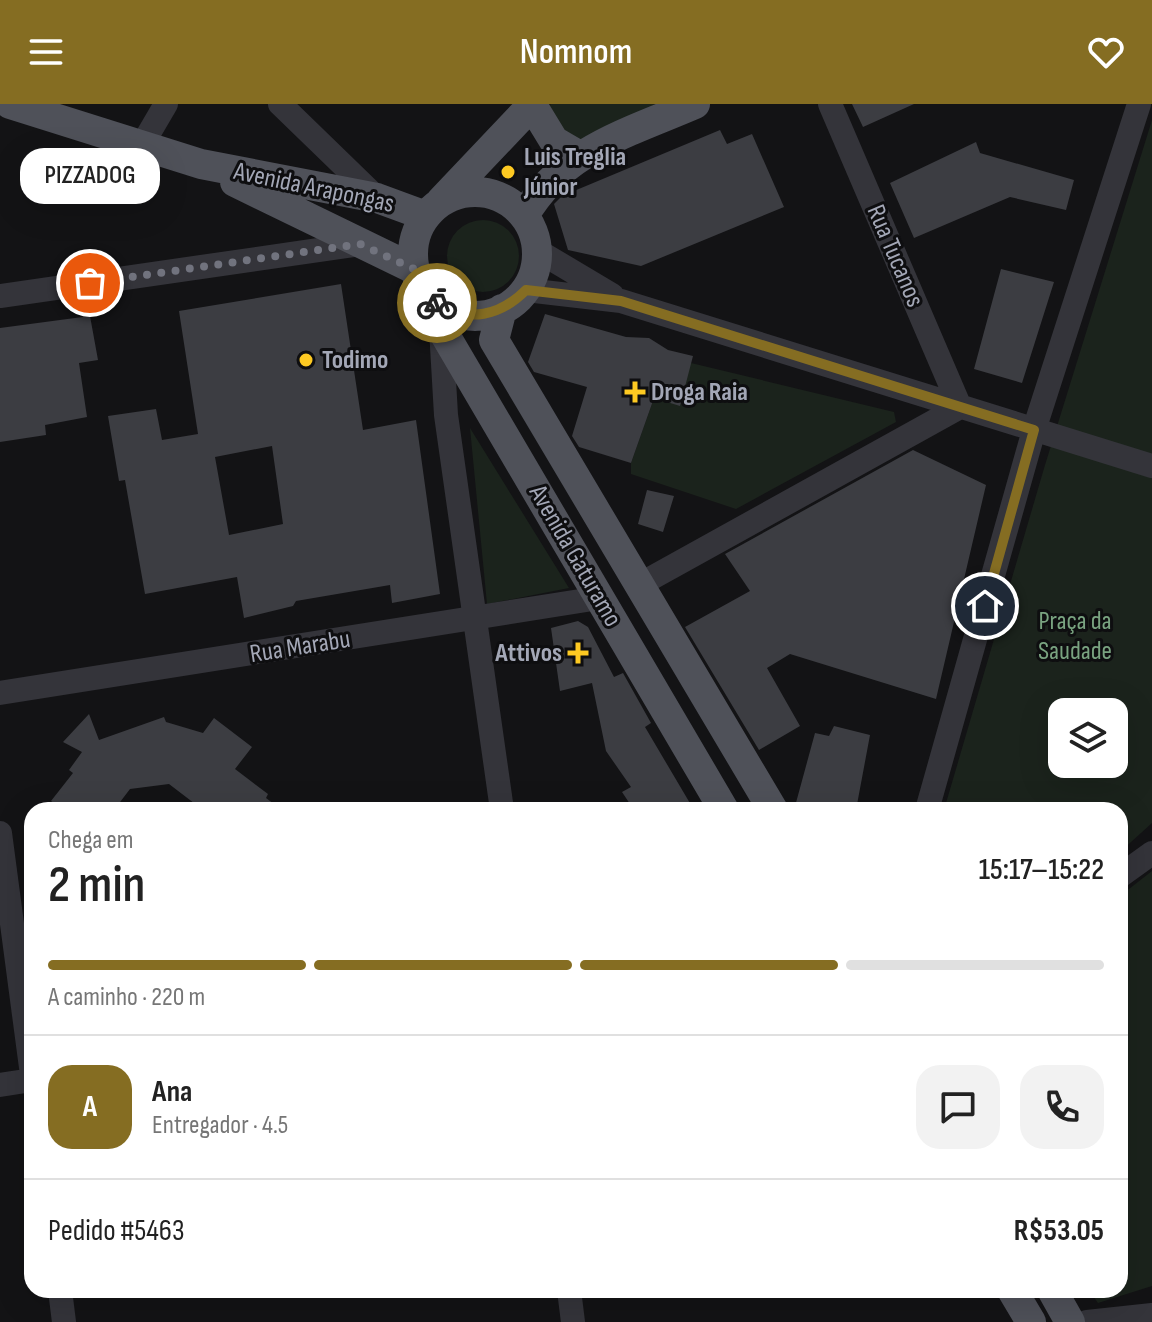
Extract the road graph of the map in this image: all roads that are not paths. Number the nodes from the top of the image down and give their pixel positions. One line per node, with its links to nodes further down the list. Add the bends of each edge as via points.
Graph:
1 (10, 104): 8 (main road, Avenida Arapongas)
2 (166, 104): 8 (street)
3 (280, 104): 11 (street)
4 (695, 104): 9 (main road)
5 (830, 104): 22 (street, Rua Tucanos)
6 (1139, 104): 23 (street)
7 (532, 105): 9 (main road, via 554,141); 12 (main road)
8 (142, 145): 10 (main road, Avenida Arapongas)
9 (578, 155): 13 (main road, via 539,189)
10 (201, 164): 11 (main road, Avenida Arapongas); 14 (main road, Avenida Arapongas)
11 (377, 198): 12 (main road, Avenida Arapongas)
12 (433, 209): 13 (main road, via 476,192 494,195); 16 (main road, via 413,250)
13 (524, 216): 15 (main road)
14 (360, 244): 16 (main road, Avenida Arapongas); 18 (street)
15 (538, 251): 17 (main road); 19 (street)
16 (414, 269): 21 (main road)
17 (526, 290): 19 (street); 20 (main road)
18 (0, 296)
19 (621, 301): 22 (street)
20 (502, 309): 21 (main road, via 485,315); 25 (main road, Avenida Gaturamo, via 494,340)
21 (437, 314): 26 (main road, Avenida Gaturamo); 27 (street)
22 (960, 407): 23 (street); 25 (street)
23 (1034, 430): 24 (street); 32 (street)
24 (1152, 466)
25 (639, 585): 31 (main road, Avenida Gaturamo)
26 (599, 598): 27 (street, Rua Marabu); 30 (main road, Avenida Gaturamo)
27 (474, 620): 28 (street, Rua Marabu); 29 (street)
28 (0, 693)
29 (501, 802)
30 (719, 802)
31 (768, 802)
32 (929, 802)
33 (0, 833): 36 (street)
34 (1152, 853): 35 (street)
35 (1128, 870)
36 (24, 1016)
37 (24, 1079): 38 (street)
38 (0, 1085)
39 (61, 1298): 44 (street)
40 (570, 1298): 45 (street)
41 (1017, 1298): 46 (main road)
42 (1056, 1298): 47 (main road)
43 (1152, 1315): 48 (street)
44 (64, 1322)
45 (573, 1322)
46 (1031, 1322)
47 (1070, 1322)
48 (1087, 1322)

